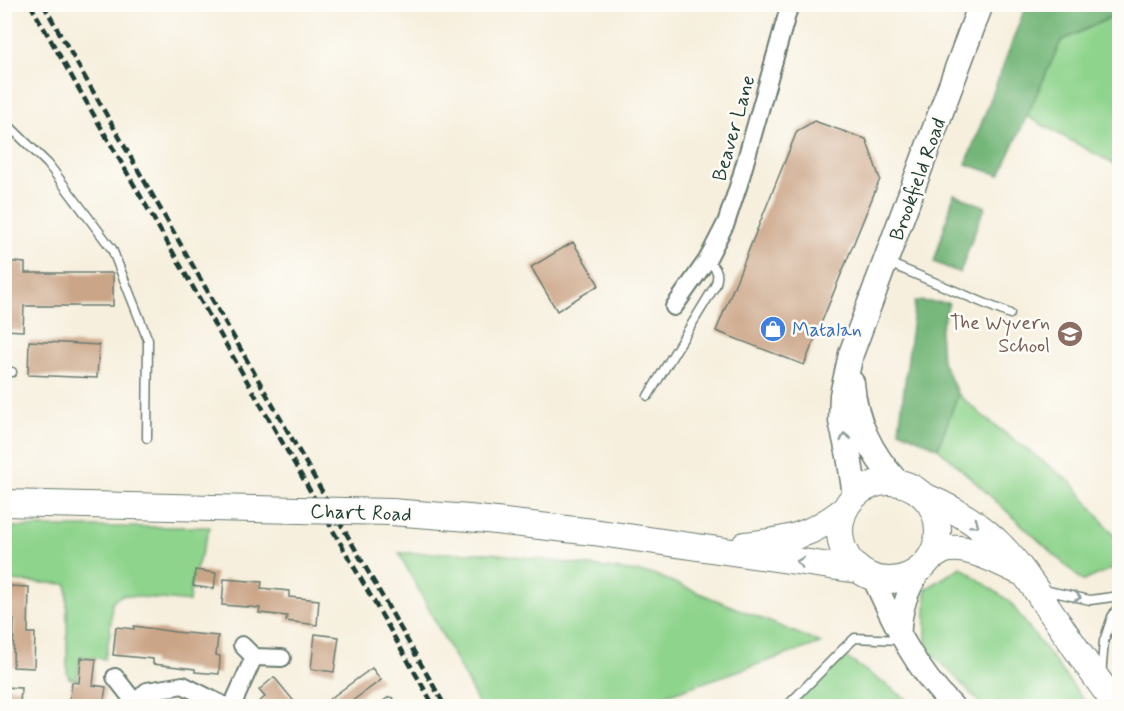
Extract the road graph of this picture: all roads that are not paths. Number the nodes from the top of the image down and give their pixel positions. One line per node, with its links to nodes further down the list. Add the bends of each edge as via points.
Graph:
1 (790, 4): 4 (street, Beaver Lane, via 739,184 726,223)
2 (981, 4): 5 (main road, Brookfield Road)
3 (4, 121): 10 (lane, via 48,164 112,249 148,340)
4 (707, 260): 6 (street, Beaver Lane); 9 (lane, via 716,268 715,286)
5 (886, 262): 7 (lane); 8 (main road, Brookfield Road)
6 (674, 307)
7 (1010, 314)
8 (851, 354): 11 (main road, Brookfield Road, via 852,390 861,424 883,467); 13 (main road, Brookfield Road, one-way to 8, via 849,456 841,421)
9 (648, 396)
10 (147, 438)
11 (897, 482): 12 (main road); 13 (main road, via 864,488)
12 (924, 496): 16 (main road, via 936,514 939,536); 18 (main road, one-way to 18, via 977,525 1010,556)
13 (850, 502): 15 (main road, Chart Road, via 831,520 798,536); 17 (main road, via 841,519 841,542 850,562)
14 (4, 503): 15 (main road, Chart Road, bridge, via 391,512 582,530)
15 (715, 548): 17 (main road, Chart Road, one-way to 15)
16 (926, 563): 17 (main road, via 903,579 883,580); 18 (main road, via 945,550 955,549 993,560); 21 (street, via 905,600 900,619)
17 (866, 574): 21 (street)
18 (1029, 581): 19 (lane, one-way to 19, via 1090,600); 26 (main road)
19 (1119, 596)
20 (1119, 604): 26 (lane, via 1104,640)
21 (902, 636): 30 (lane, via 855,638); 31 (street, via 926,678)
22 (242, 645): 23 (street)
23 (254, 657): 24 (street); 29 (street)
24 (282, 658)
25 (115, 677): 27 (street)
26 (1101, 685): 32 (main road)
27 (134, 706): 28 (street, via 147,691 183,685)
28 (225, 706)
29 (232, 706)
30 (787, 706)
31 (953, 706)
32 (1117, 706)

